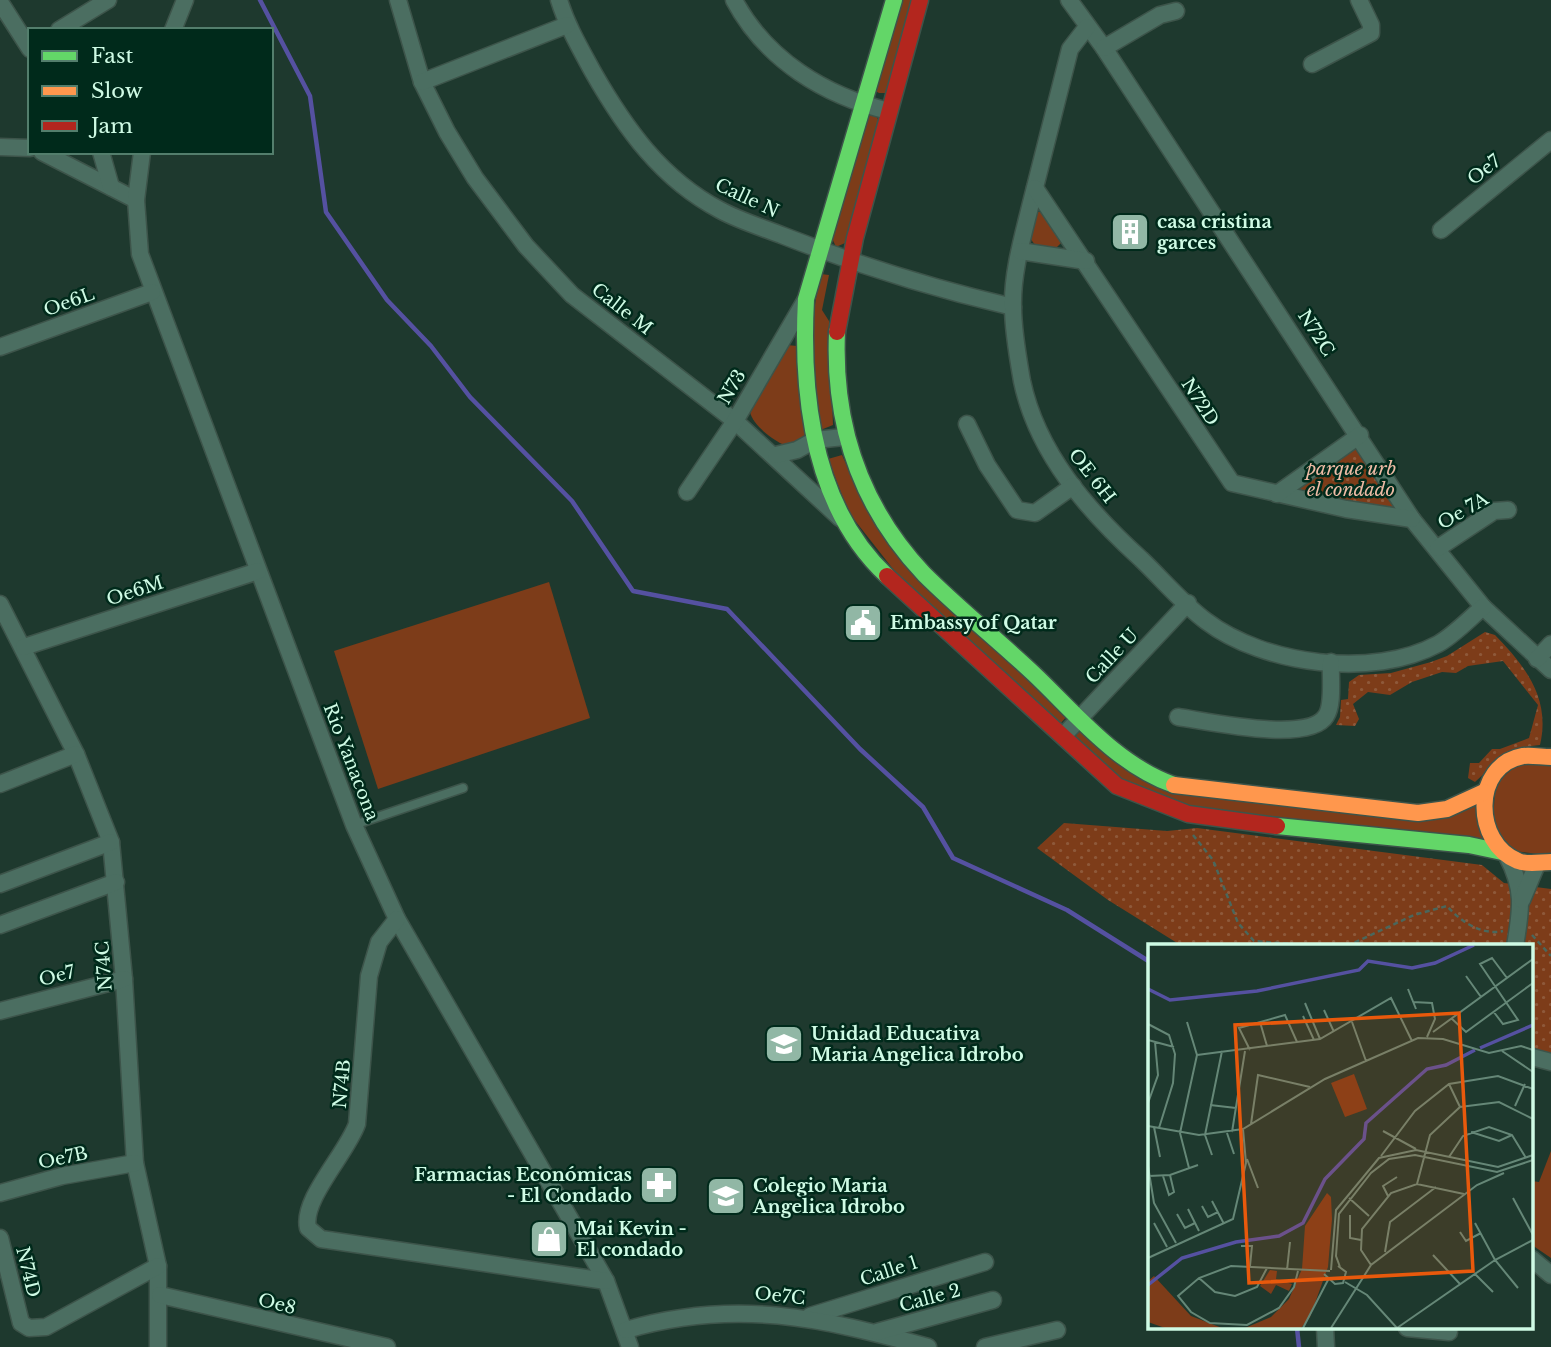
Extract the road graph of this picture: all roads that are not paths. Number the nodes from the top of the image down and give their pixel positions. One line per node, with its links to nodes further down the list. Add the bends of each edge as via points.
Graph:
1 (108, 0): 14 (street)
2 (186, 0): 15 (street)
3 (398, 0): 19 (street, Calle M)
4 (559, 0): 12 (street, Calle N)
5 (734, 0): 20 (street, via 770,47 802,76)
6 (894, 0): 20 (street)
7 (920, 0): 21 (street)
8 (1069, 0): 13 (street, N72C)
9 (1359, 0): 18 (street, via 1371,33)
10 (3, 11): 16 (street)
11 (1176, 11): 17 (street, via 1160,15)
12 (567, 24): 19 (street); 32 (street, Calle N, via 620,119 666,171 721,211)
13 (1087, 27): 17 (street, N72C); 29 (street, OE 6H, via 1070,49)
14 (62, 28)
15 (174, 28)
16 (28, 47)
17 (1104, 48): 42 (street, N72C)
18 (1312, 64)
19 (422, 82): 40 (street, Calle M, via 475,178 526,246 572,295)
20 (862, 105): 21 (street); 32 (street)
21 (889, 111): 34 (street)
22 (1551, 140): 31 (street, Oe7)
23 (0, 147): 24 (street)
24 (28, 148)
25 (46, 154): 28 (street)
26 (142, 154): 30 (street, Rio Yanacona)
27 (100, 156): 28 (street)
28 (111, 187): 30 (street)
29 (1035, 188): 33 (street, OE 6H); 35 (street, N72D)
30 (136, 200): 36 (street, Rio Yanacona, via 140,254)
31 (1441, 230)
32 (822, 251): 34 (street, Calle N); 37 (street)
33 (1020, 251): 35 (street); 38 (street, OE 6H)
34 (848, 260): 38 (street, Calle N); 43 (street, via 834,348)
35 (1086, 261): 48 (street, N72D, via 1226,476 1243,487)
36 (152, 292): 39 (street, Oe6L); 53 (street, Rio Yanacona)
37 (806, 299): 40 (street, N73); 44 (street, via 804,376)
38 (1013, 307): 46 (street, OE 6H, via 1023,382 1040,433)
39 (0, 347)
40 (735, 421): 45 (street, Calle M); 47 (street, N73)
41 (967, 424): 46 (street, via 1017,510 1035,513)
42 (1360, 435): 48 (street); 50 (street, N72C)
43 (844, 437): 44 (street); 62 (street, via 875,507 898,543)
44 (815, 440): 45 (street); 51 (street)
45 (776, 456): 51 (street, Calle M)
46 (1073, 486): 54 (street, OE 6H, via 1119,539)
47 (687, 492)
48 (1277, 494): 50 (street, N72D)
49 (1508, 510): 52 (street, Oe 7A, via 1494,511)
50 (1412, 519): 52 (street, N72C)
51 (846, 524): 64 (street, via 877,566)
52 (1438, 548): 56 (street, N72C)
53 (258, 571): 58 (street, Oe6M); 70 (street, Rio Yanacona)
54 (1188, 603): 60 (street, OE 6H, via 1229,636 1308,661); 62 (street, Calle U)
55 (0, 604): 58 (street, N74C)
56 (1483, 607): 59 (street, N72C); 60 (street, OE 6H, via 1440,643 1413,654 1368,665)
57 (1551, 644): 59 (street)
58 (24, 647): 65 (street, N74C)
59 (1537, 659): 61 (street, N72C)
60 (1331, 662): 63 (street, via 1329,712 1316,725 1268,729)
61 (1551, 670)
62 (1081, 717): 64 (street, Calle U); 69 (street, via 1144,771 1169,784 1203,791 1418,813 1447,809)
63 (1178, 717)
64 (1064, 735): 72 (street, via 1117,786 1172,812 1469,845)
65 (76, 754): 67 (street); 71 (street, N74C)
66 (1550, 755): 69 (street, via 1532,755 1503,766)
67 (0, 784)
68 (463, 788): 70 (lane)
69 (1484, 792): 72 (street, via 1484,828)
70 (354, 825): 77 (street, Rio Yanacona)
71 (111, 842): 74 (street, N74C); 75 (street)
72 (1504, 854): 73 (street); 76 (street, via 1518,877)
73 (1546, 864): 76 (street)
74 (116, 882): 78 (street); 80 (street, N74C)
75 (0, 884)
76 (1521, 902): 79 (street)
77 (397, 919): 91 (street, Rio Yanacona); 91 (street, N74B, via 379,942 369,976 357,1124 307,1211 308,1228 321,1239)
78 (0, 925)
79 (1516, 939)
80 (124, 979): 81 (street, Oe7); 84 (street, N74C)
81 (0, 1010)
82 (1534, 1058): 83 (street)
83 (1551, 1062)
84 (135, 1163): 85 (street, Oe7B); 89 (street, N74C)
85 (0, 1193)
86 (0, 1238): 89 (street, N74D, via 19,1315 24,1326 38,1330)
87 (1534, 1261): 90 (street)
88 (985, 1262): 94 (street, Calle 1)
89 (158, 1266): 92 (street, N74C)
90 (1551, 1275)
91 (606, 1282): 95 (street, Rio Yanacona)
92 (160, 1295): 100 (street, Oe8); 101 (street, N74C)
93 (993, 1300): 98 (street, Calle 2)
94 (806, 1318): 95 (street, Oe7C, via 745,1311); 98 (street, Oe7C)
95 (626, 1330): 104 (street, Rio Yanacona)
96 (1057, 1330): 106 (street)
97 (1418, 1330): 99 (street)
98 (876, 1333): 105 (street, Oe7C)
99 (1449, 1336)
100 (335, 1342): 102 (street, Oe8)
101 (158, 1347)
102 (387, 1347)
103 (620, 1347): 104 (lane)
104 (630, 1347)
105 (928, 1347)
106 (985, 1347)

